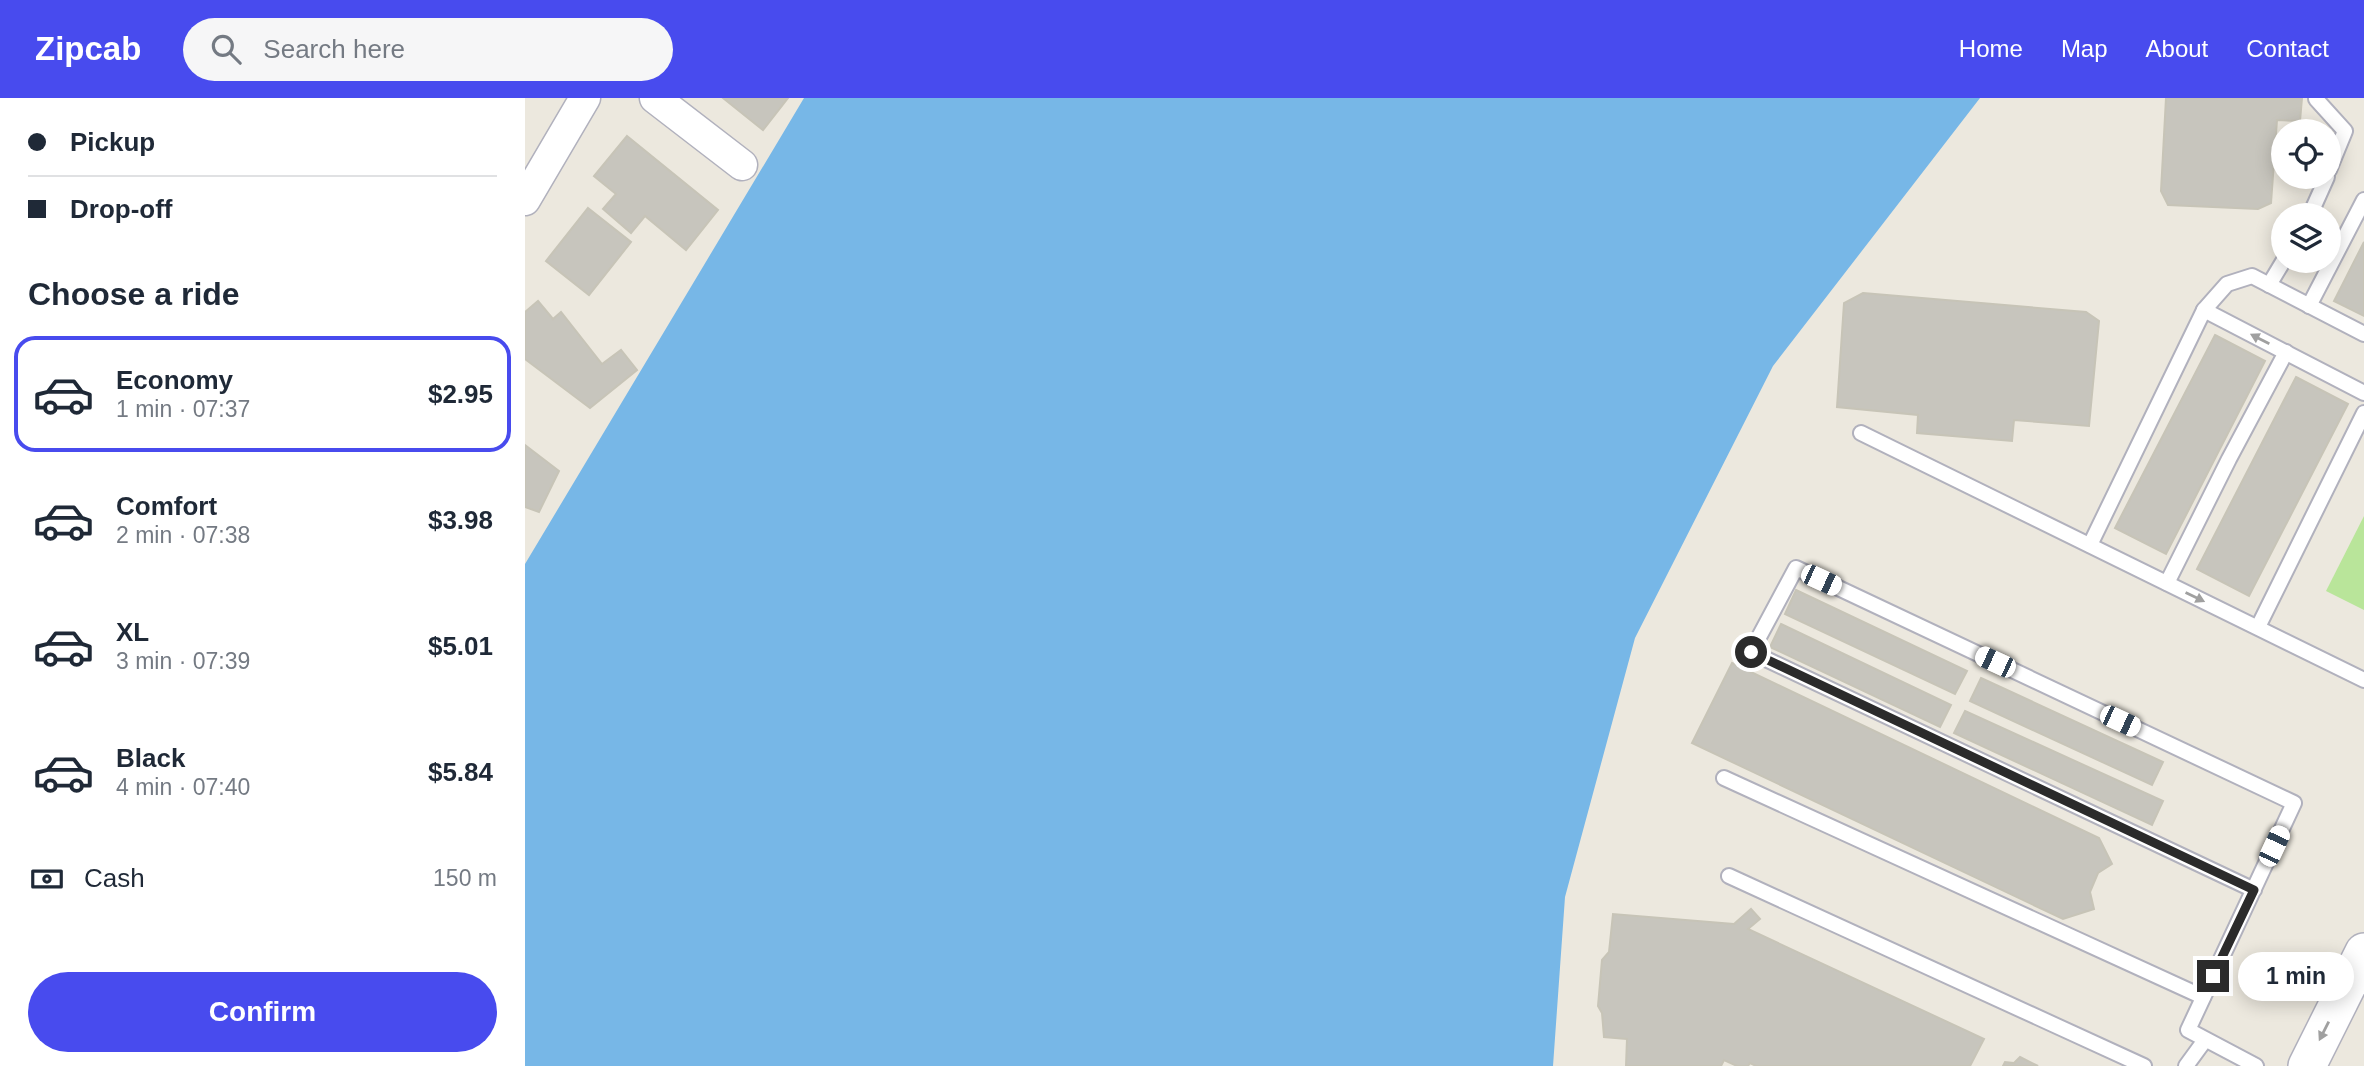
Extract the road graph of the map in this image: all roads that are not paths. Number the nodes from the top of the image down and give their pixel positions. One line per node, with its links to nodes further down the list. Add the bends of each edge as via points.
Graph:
1 (585, 98): 6 (street)
2 (655, 98): 5 (street)
3 (2316, 99): 4 (lane)
4 (2334, 119)
5 (742, 165)
6 (525, 200)
7 (2364, 200): 10 (lane)
8 (2276, 273): 9 (lane)
9 (2269, 285): 10 (lane); 11 (lane, via 2252,276 2227,284)
10 (2309, 306): 12 (lane)
11 (2204, 310): 13 (lane, one-way to 11); 17 (lane)
12 (2364, 334)
13 (2286, 352): 14 (lane); 18 (lane)
14 (2364, 393)
15 (2364, 413): 19 (lane)
16 (1861, 433): 17 (lane)
17 (2090, 545): 18 (lane)
18 (2167, 583): 19 (lane, one-way to 19)
19 (2257, 627): 20 (lane)
20 (2364, 680)
21 (1724, 778): 25 (lane)
22 (1729, 876): 27 (lane)
23 (2254, 890): 23 (lane, via 2294,803 1796,568 1751,652); 25 (lane)
24 (2364, 951): 30 (street, one-way to 30)
25 (2203, 997): 26 (lane, via 2188,1030)
26 (2205, 1040): 28 (lane); 29 (lane)
27 (2144, 1066)
28 (2186, 1066)
29 (2256, 1066)
30 (2307, 1066)

